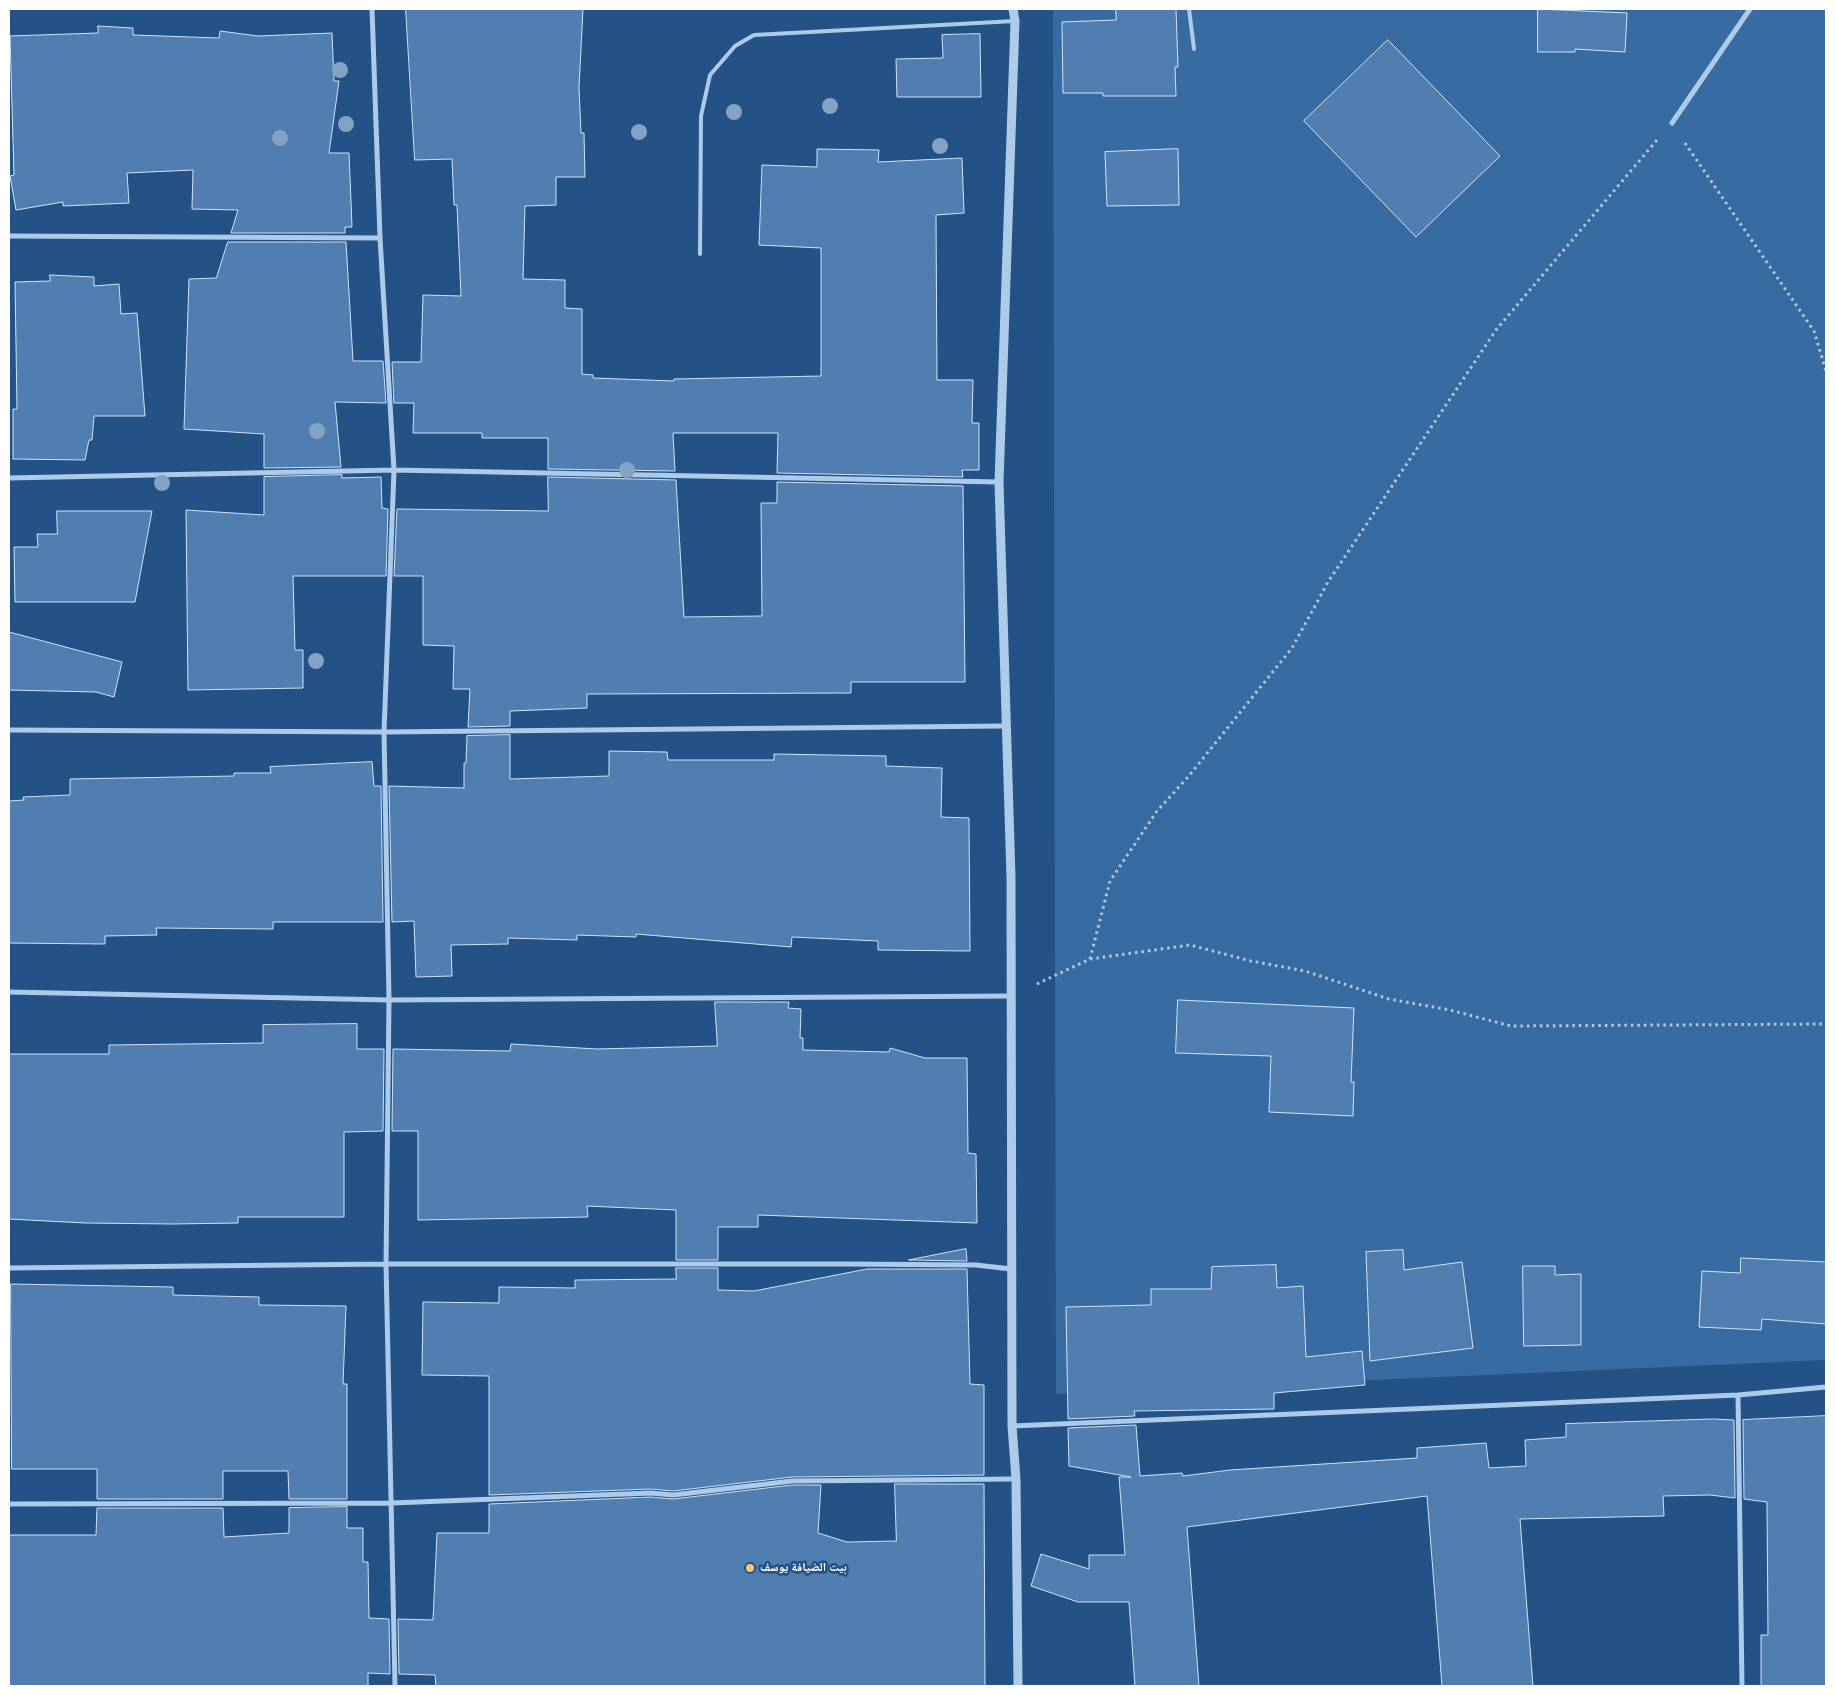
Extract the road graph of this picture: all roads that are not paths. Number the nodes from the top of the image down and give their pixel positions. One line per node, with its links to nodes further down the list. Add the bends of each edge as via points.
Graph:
1 (372, 9): 9 (street)
2 (1013, 9): 5 (street)
3 (1190, 9): 6 (lane)
4 (1750, 9): 7 (street)
5 (1015, 20): 10 (lane, via 754,35 735,46 710,75 702,116); 13 (street)
6 (1194, 49)
7 (1672, 123)
8 (9, 236): 9 (street)
9 (380, 238): 11 (street)
10 (700, 254)
11 (394, 470): 12 (street); 13 (street); 16 (street)
12 (9, 478)
13 (999, 482): 14 (street)
14 (1005, 726): 16 (street); 18 (street)
15 (9, 730): 16 (street)
16 (384, 732): 19 (street)
17 (9, 992): 19 (street)
18 (1012, 996): 19 (street); 22 (street)
19 (389, 1000): 20 (street)
20 (386, 1264): 21 (street); 22 (street, via 976,1265); 27 (street)
21 (9, 1268)
22 (1011, 1268): 25 (street)
23 (1826, 1387): 24 (street)
24 (1738, 1395): 25 (street); 31 (street)
25 (1012, 1426): 26 (street)
26 (1016, 1479): 27 (street, via 792,1481 673,1495 651,1493); 30 (street)
27 (392, 1503): 28 (street); 29 (street)
28 (9, 1504)
29 (395, 1686)
30 (1018, 1686)
31 (1742, 1686)

